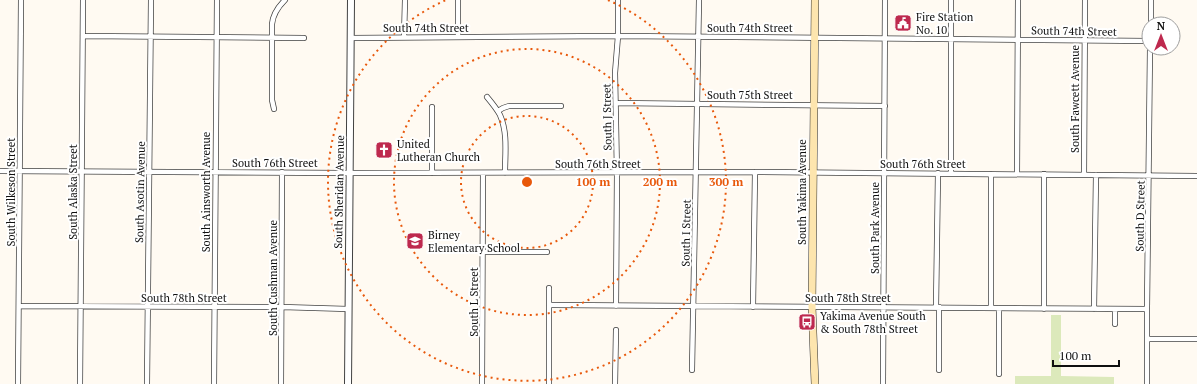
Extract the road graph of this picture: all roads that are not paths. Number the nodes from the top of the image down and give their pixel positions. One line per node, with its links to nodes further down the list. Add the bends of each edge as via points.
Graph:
1 (22, 0): 45 (street, South Wilkeson Street)
2 (83, 0): 18 (street, South Alaska Street)
3 (151, 0): 23 (street, South Asotin Avenue)
4 (217, 0): 24 (street, South Ainsworth Avenue)
5 (285, 0): 25 (street, via 273,17)
6 (351, 0): 27 (street, South Sheridan Avenue)
7 (405, 0): 20 (street)
8 (458, 0): 21 (street)
9 (618, 0): 19 (street, South J Street)
10 (699, 0): 22 (street, South I Street)
11 (816, 0): 28 (main road, South Yakima Avenue)
12 (885, 0): 29 (street, South Park Avenue)
13 (951, 0): 30 (street)
14 (1018, 0): 31 (street)
15 (1085, 0): 32 (street, South Fawcett Avenue)
16 (1151, 0): 17 (street)
17 (1151, 16)
18 (83, 36): 23 (street); 46 (street, South Alaska Street)
19 (618, 36): 21 (street, South 74th Street); 22 (street, South 74th Street); 36 (street, South J Street)
20 (404, 37): 21 (street, South 74th Street); 27 (street, South 74th Street)
21 (458, 37)
22 (699, 37): 28 (street, South 74th Street); 37 (street, South I Street)
23 (150, 38): 24 (street); 47 (street, South Asotin Avenue)
24 (217, 38): 25 (street); 48 (street, South Ainsworth Avenue)
25 (271, 38): 26 (street); 42 (street)
26 (304, 38)
27 (351, 38): 53 (street, South Sheridan Avenue)
28 (814, 38): 29 (street, South 74th Street); 38 (main road, South Yakima Avenue)
29 (885, 38): 30 (street, South 74th Street); 40 (street, South Park Avenue)
30 (951, 39): 31 (street, South 74th Street); 60 (street)
31 (1018, 40): 32 (street, South 74th Street); 62 (street)
32 (1085, 40): 33 (street, South 74th Street); 64 (street, South Fawcett Avenue)
33 (1141, 41)
34 (1150, 56): 66 (street, South D Street)
35 (487, 97): 43 (street)
36 (616, 103): 37 (street, South 75th Street); 57 (street, South J Street)
37 (698, 104): 38 (street, South 75th Street); 50 (street, South I Street)
38 (814, 105): 40 (street, South 75th Street); 52 (main road, South Yakima Avenue)
39 (561, 106): 43 (street, via 509,106)
40 (885, 106): 58 (street, South Park Avenue)
41 (432, 107): 54 (street)
42 (274, 109)
43 (498, 111): 56 (street, via 504,130)
44 (0, 170): 45 (street, South 76th Street)
45 (20, 171): 46 (street, South 76th Street); 72 (street, South Wilkeson Street)
46 (82, 171): 47 (street, South 76th Street); 73 (street, South Alaska Street)
47 (149, 172): 48 (street, South 76th Street); 76 (street, South Asotin Avenue)
48 (215, 172): 49 (street, South 76th Street); 77 (street, South Ainsworth Avenue)
49 (282, 172): 53 (street, South 76th Street); 78 (street, South Cushman Avenue)
50 (697, 172): 51 (street, South 76th Street); 57 (street, South 76th Street); 79 (street, South I Street)
51 (755, 172): 52 (street, South 76th Street); 80 (street)
52 (813, 172): 58 (street, South 76th Street); 75 (main road, South Yakima Avenue)
53 (349, 173): 54 (street, South 76th Street); 86 (street, South Sheridan Avenue)
54 (432, 173): 55 (street, South 76th Street)
55 (483, 173): 56 (street, South 76th Street); 68 (street, South L Street)
56 (505, 173): 57 (street, South 76th Street)
57 (617, 173): 74 (street, South J Street)
58 (884, 173): 59 (street, South 76th Street); 81 (street, South Park Avenue)
59 (938, 173): 60 (street, South 76th Street); 82 (street)
60 (950, 174): 61 (street, South 76th Street)
61 (991, 174): 62 (street, South 76th Street); 83 (street)
62 (1017, 174): 63 (street, South 76th Street)
63 (1044, 174): 64 (street, South 76th Street); 85 (street)
64 (1084, 175): 65 (street, South 76th Street)
65 (1096, 175): 66 (street, South 76th Street); 87 (street)
66 (1149, 175): 67 (street, South 76th Street); 89 (street, South D Street)
67 (1197, 176)
68 (483, 252): 69 (street); 103 (street, South L Street)
69 (547, 252)
70 (549, 288): 71 (street)
71 (549, 305): 74 (street, South 78th Street); 104 (street)
72 (19, 306): 73 (street, South 78th Street); 97 (street, South Wilkeson Street)
73 (81, 306): 76 (street, South 78th Street); 98 (street, South Alaska Street)
74 (616, 306): 79 (street, South 78th Street)
75 (812, 306): 80 (street, South 78th Street); 81 (street, South 78th Street); 106 (main road, South Yakima Avenue)
76 (148, 307): 77 (street, South 78th Street); 99 (street, South Asotin Avenue)
77 (215, 307): 78 (street, South 78th Street); 100 (street, South Ainsworth Avenue)
78 (282, 307): 86 (street, South 78th Street); 101 (street, South Cushman Avenue)
79 (694, 307): 80 (street, South 78th Street); 94 (street, South I Street)
80 (753, 307)
81 (883, 307): 82 (street, South 78th Street); 107 (street, South Park Avenue)
82 (938, 307): 83 (street, South 78th Street); 95 (street)
83 (991, 308): 84 (street, South 78th Street)
84 (999, 308): 85 (street, South 78th Street); 96 (street)
85 (1044, 308): 87 (street, South 78th Street)
86 (348, 309): 102 (street, South Sheridan Avenue)
87 (1094, 309): 88 (street, South 78th Street)
88 (1116, 309): 89 (street, South 78th Street); 90 (street)
89 (1147, 310): 92 (street, South D Street)
90 (1116, 324)
91 (616, 330): 105 (street)
92 (1147, 339): 93 (street); 108 (street, South D Street)
93 (1197, 339)
94 (692, 370)
95 (939, 370)
96 (999, 374)
97 (18, 384)
98 (80, 384)
99 (147, 384)
100 (214, 384)
101 (281, 384)
102 (348, 384)
103 (482, 384)
104 (549, 384)
105 (616, 384)
106 (815, 384)
107 (883, 384)
108 (1147, 384)

